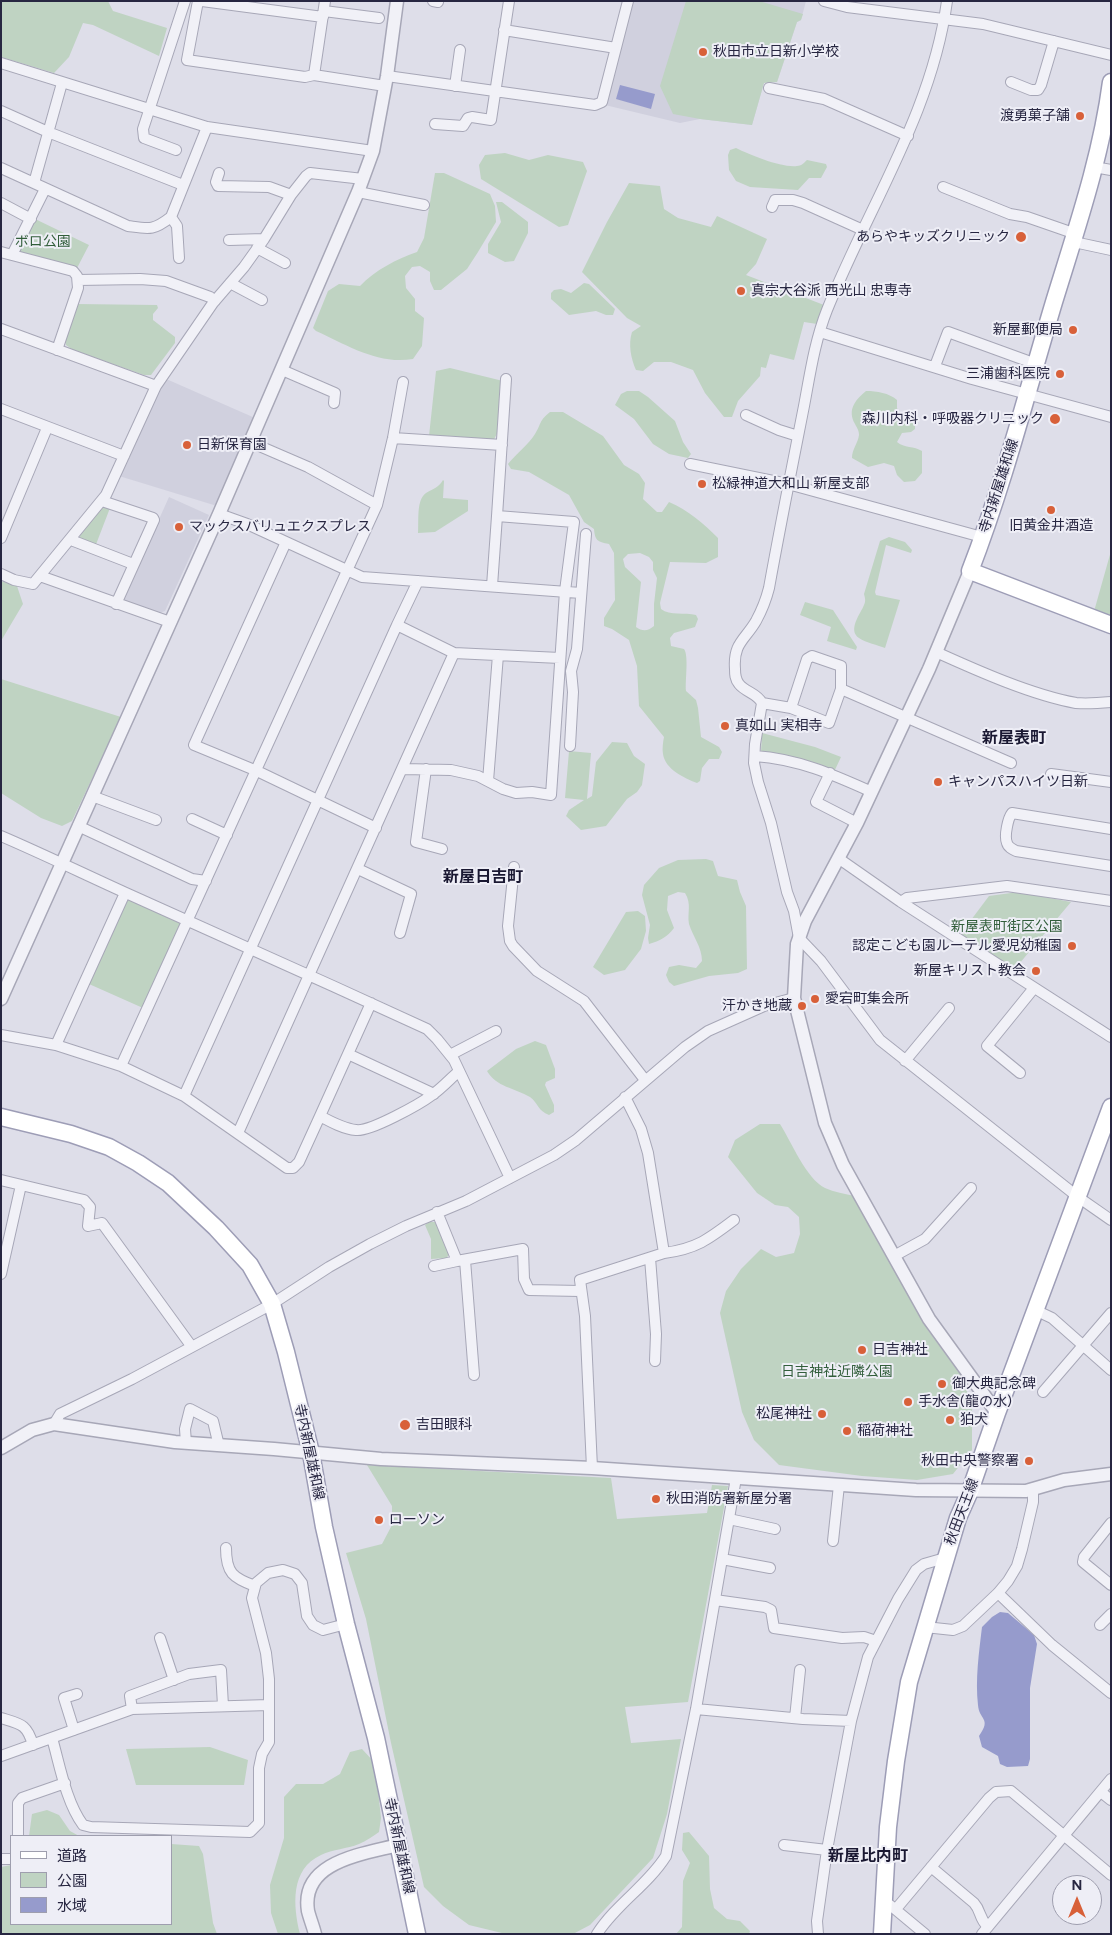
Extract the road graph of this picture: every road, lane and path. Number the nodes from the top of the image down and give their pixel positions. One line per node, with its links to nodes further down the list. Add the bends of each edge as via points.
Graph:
1 (185, 1): 26 (street)
2 (198, 1): 18 (street, via 187,60 305,77)
3 (202, 1): 9 (street)
4 (397, 1): 19 (street)
5 (509, 1): 12 (street)
6 (628, 1): 14 (street)
7 (824, 1): 11 (street, via 847,7)
8 (947, 1): 11 (street)
9 (324, 10): 10 (street); 18 (street)
10 (379, 18)
11 (945, 19): 13 (street, via 983,24); 31 (street, via 934,63)
12 (504, 30): 14 (street); 25 (street)
13 (1054, 41): 16 (street); 20 (street, via 1038,90)
14 (616, 48): 25 (street, via 602,102 595,105)
15 (460, 50): 23 (street)
16 (1111, 56)
17 (1, 64): 22 (street)
18 (314, 74): 19 (street)
19 (386, 81): 23 (street); 33 (street)
20 (1011, 82)
21 (1111, 82): 34 (main road, 寺内新屋雄和線)
22 (62, 83): 26 (street); 30 (street)
23 (456, 86): 25 (street)
24 (769, 88): 31 (street, via 824,99)
25 (495, 91): 28 (street, via 491,120 472,117 463,126)
26 (150, 110): 29 (street); 32 (street, via 143,129 144,138)
27 (1, 111): 30 (street)
28 (435, 124)
29 (207, 127): 33 (street); 40 (street)
30 (48, 132): 39 (street); 40 (street)
31 (908, 136): 50 (street)
32 (176, 150)
33 (373, 150): 38 (street)
34 (1094, 167): 36 (street); 51 (main road, 寺内新屋雄和線)
35 (1, 168): 39 (street)
36 (1111, 170)
37 (219, 173): 44 (street, via 218,186 269,187)
38 (363, 179): 43 (street); 44 (street, via 310,173)
39 (34, 183): 42 (street)
40 (183, 185): 48 (street)
41 (943, 187): 51 (street)
42 (45, 189): 48 (street, via 128,226 149,229); 49 (street)
43 (358, 192): 46 (street); 69 (street)
44 (291, 195): 52 (street)
45 (1, 203): 49 (street)
46 (424, 205)
47 (772, 206): 50 (street, via 775,200 793,200)
48 (171, 217): 58 (street, via 177,226)
49 (30, 219): 57 (street)
50 (863, 230): 65 (street)
51 (1075, 238): 55 (street); 67 (main road, 寺内新屋雄和線)
52 (264, 239): 53 (street); 54 (street)
53 (229, 240)
54 (258, 248): 59 (street); 61 (street)
55 (1111, 250)
56 (1, 252): 57 (street)
57 (12, 255): 60 (street, via 73,271)
58 (179, 258)
59 (285, 263)
60 (78, 280): 63 (street, via 166,281); 66 (street)
61 (230, 283): 62 (street); 63 (street)
62 (262, 300)
63 (215, 301): 72 (street)
64 (1, 329): 66 (street)
65 (820, 332): 68 (street); 79 (street)
66 (57, 350): 72 (street)
67 (1036, 364): 68 (street, via 948,332); 73 (main road, 寺内新屋雄和線)
68 (935, 366): 73 (street)
69 (282, 370): 74 (street, via 335,393); 81 (street)
70 (506, 379): 82 (street)
71 (403, 382): 80 (street)
72 (156, 386): 83 (street)
73 (1028, 393): 77 (street); 91 (main road, 寺内新屋雄和線)
74 (334, 403)
75 (1, 409): 78 (street)
76 (746, 415): 79 (street)
77 (1111, 417)
78 (47, 428): 83 (street); 92 (street)
79 (798, 436): 85 (street)
80 (393, 438): 82 (street); 87 (street)
81 (250, 442): 87 (street, via 308,467); 88 (street)
82 (502, 445): 89 (street)
83 (124, 456): 86 (street)
84 (690, 464): 85 (street)
85 (788, 484): 91 (street); 114 (street, via 765,604 738,645 734,661 739,685)
86 (102, 501): 93 (street); 95 (street, via 153,518)
87 (377, 505): 96 (street)
88 (219, 514): 94 (street); 105 (street)
89 (497, 516): 101 (street); 102 (street, via 574,522)
90 (586, 534): 103 (street)
91 (982, 537): 97 (main road, 寺内新屋雄和線)
92 (1, 538)
93 (70, 540): 95 (street); 99 (street)
94 (286, 542): 96 (street); 122 (street, via 194,745)
95 (134, 564): 104 (street)
96 (347, 570): 100 (street, via 362,577); 122 (street)
97 (970, 571): 107 (main road); 108 (street)
98 (1, 574): 99 (street, via 34,584)
99 (40, 576): 104 (street)
100 (418, 581): 101 (street); 106 (street)
101 (492, 586): 102 (street)
102 (565, 591): 103 (street); 111 (street)
103 (581, 593): 117 (street, via 577,650 572,671)
104 (116, 604): 105 (street)
105 (170, 622): 128 (street)
106 (397, 625): 109 (street); 129 (street)
107 (1111, 625)
108 (936, 652): 113 (street, via 975,670 1052,697 1078,703); 116 (street)
109 (454, 654): 110 (street); 120 (street)
110 (498, 655): 111 (street); 125 (street)
111 (560, 658): 125 (street, via 552,796 516,793)
112 (841, 689): 115 (street, via 829,723); 115 (street, via 841,666 812,656 807,659); 116 (street)
113 (1111, 702)
114 (762, 703): 115 (street); 118 (street)
115 (792, 708)
116 (907, 716): 119 (street); 127 (street)
117 (570, 746)
118 (755, 756): 123 (street, via 780,758); 150 (street, via 758,782)
119 (1011, 763)
120 (403, 769): 121 (street); 134 (street)
121 (426, 769): 125 (street, via 451,770); 138 (street, via 416,842)
122 (257, 771): 129 (street); 136 (street)
123 (830, 773): 127 (street); 132 (street, via 816,802)
124 (1051, 774): 126 (street)
125 (488, 781)
126 (1111, 782)
127 (872, 792): 132 (street)
128 (92, 796): 131 (street); 133 (street)
129 (318, 801): 134 (street); 151 (street)
130 (192, 819): 136 (street)
131 (156, 820)
132 (857, 823): 139 (street)
133 (78, 826): 140 (street); 144 (street, via 192,878)
134 (376, 828): 143 (street)
135 (1111, 829): 141 (street, via 1012,814 1006,842 1016,851)
136 (227, 835): 144 (street)
137 (1, 836): 140 (street)
138 (442, 849)
139 (838, 858): 147 (street); 150 (street)
140 (62, 862): 145 (street); 155 (street)
141 (1111, 866)
142 (514, 867): 168 (street, via 508,926 513,946 537,972 584,1001)
143 (358, 869): 149 (street, via 410,894); 152 (street)
144 (206, 881): 148 (street)
145 (125, 893): 148 (street); 161 (street)
146 (1111, 901): 147 (street, via 1006,886 907,898)
147 (901, 902): 153 (street)
148 (188, 920): 151 (street); 165 (street)
149 (400, 933)
150 (799, 938): 154 (street); 164 (street, via 821,961 880,1040)
151 (250, 948): 152 (street); 170 (street)
152 (309, 975): 156 (street); 175 (street)
153 (1034, 988): 160 (street); 167 (street, via 987,1046)
154 (794, 998): 168 (street, via 764,1006 708,1031); 185 (street, via 826,1123 843,1165)
155 (1, 999)
156 (371, 1003): 162 (street); 163 (street, via 428,1029)
157 (949, 1008): 164 (street)
158 (496, 1031): 163 (street)
159 (1, 1034): 161 (street)
160 (1111, 1037)
161 (56, 1045): 165 (street)
162 (348, 1054): 169 (street); 173 (street)
163 (450, 1055): 166 (street)
164 (905, 1061): 180 (street)
165 (121, 1066): 170 (street)
166 (458, 1072): 169 (street); 176 (street)
167 (1020, 1072)
168 (645, 1080): 171 (street)
169 (434, 1094): 173 (street, via 357,1131)
170 (184, 1096): 175 (street)
171 (624, 1097): 176 (street, via 576,1140); 184 (street, via 641,1128 648,1153)
172 (1111, 1107): 180 (main road, 秋田天王線)
173 (320, 1116): 175 (street, via 299,1162 293,1168 287,1168)
174 (1, 1117): 191 (main road, 寺内新屋雄和線, via 71,1134 109,1148 168,1183 250,1265)
175 (238, 1134)
176 (510, 1178): 181 (street)
177 (1, 1180): 178 (street)
178 (21, 1185): 189 (street); 194 (street, via 84,1200 90,1207 88,1226 102,1223)
179 (971, 1188): 185 (street, via 925,1239)
180 (1078, 1197): 183 (street); 192 (main road, 秋田天王線)
181 (437, 1212): 187 (street); 191 (street, via 370,1244)
182 (734, 1220): 184 (street, via 705,1242 684,1251)
183 (1111, 1220)
184 (664, 1253): 186 (street)
185 (894, 1256): 200 (street, via 929,1319)
186 (650, 1258): 190 (street, via 580,1280); 196 (street)
187 (461, 1260): 188 (street); 190 (street, via 523,1249 524,1279 529,1290); 198 (street)
188 (434, 1266)
189 (1, 1274)
190 (580, 1291): 206 (street, via 585,1316)
191 (272, 1304): 194 (street); 205 (main road, 寺内新屋雄和線)
192 (1035, 1310): 195 (street, via 1052,1318); 200 (main road, 秋田天王線)
193 (1111, 1312): 195 (street)
194 (192, 1346): 201 (street, via 60,1414)
195 (1083, 1346): 197 (street); 199 (street)
196 (655, 1361)
197 (1111, 1370)
198 (474, 1375)
199 (1043, 1392)
200 (997, 1413): 211 (main road, 秋田天王線)
201 (54, 1424): 202 (street); 204 (street, via 32,1430)
202 (186, 1443): 203 (street); 203 (street, via 185,1429 190,1409 212,1421)
203 (219, 1446): 205 (street)
204 (1, 1448)
205 (311, 1454): 206 (street); 225 (main road, 寺内新屋雄和線)
206 (592, 1468): 208 (street)
207 (1111, 1474): 210 (street, via 1064,1480)
208 (736, 1478): 209 (street); 212 (street)
209 (839, 1486): 211 (street); 215 (street)
210 (1033, 1490): 211 (street); 222 (street, via 1017,1566)
211 (970, 1491): 217 (main road, 秋田天王線)
212 (729, 1519): 214 (street); 218 (street)
213 (1111, 1523): 220 (street, via 1083,1562)
214 (775, 1529)
215 (833, 1541)
216 (226, 1548): 221 (street, via 229,1572)
217 (945, 1558): 227 (main road, 秋田天王線); 229 (street, via 916,1570)
218 (722, 1559): 219 (street); 223 (street)
219 (770, 1568)
220 (1111, 1585)
221 (255, 1586): 225 (street, via 268,1573 283,1570 295,1574 302,1583 307,1616 313,1625 323,1630); 234 (street, via 252,1598 266,1653)
222 (998, 1593): 227 (street, via 963,1626 953,1630); 232 (street, via 1052,1645)
223 (715, 1600): 229 (street, via 765,1607 771,1610 774,1628); 237 (street)
224 (1111, 1614): 226 (street)
225 (346, 1624): 251 (main road, 寺内新屋雄和線, via 376,1738)
226 (1100, 1625)
227 (926, 1627): 256 (main road, 秋田天王線, via 909,1682 896,1761 888,1827)
228 (160, 1638): 231 (street)
229 (876, 1641): 240 (street, via 868,1656)
230 (800, 1670): 239 (street)
231 (174, 1680): 235 (street, via 189,1674 221,1670); 236 (street, via 130,1696)
232 (1111, 1693)
233 (77, 1694): 241 (street, via 64,1698)
234 (269, 1705): 235 (street); 246 (street, via 269,1742 259,1768 259,1823 250,1832 82,1825)
235 (223, 1706): 236 (street)
236 (132, 1709): 241 (street)
237 (696, 1709): 239 (street); 260 (street, via 666,1856 657,1871)
238 (1, 1718): 243 (street, via 21,1725 29,1732)
239 (795, 1718): 240 (street)
240 (851, 1721): 253 (street)
241 (74, 1730): 242 (street)
242 (52, 1738): 243 (street); 246 (street)
243 (33, 1745): 244 (street)
244 (1, 1756)
245 (1111, 1779): 247 (street)
246 (64, 1783): 249 (street, via 22,1798 18,1803)
247 (1100, 1792): 248 (street); 250 (street)
248 (1111, 1800)
249 (18, 1835)
250 (1063, 1836): 254 (street, via 1011,1791 996,1792); 255 (street); 257 (street)
251 (398, 1845): 258 (street, via 338,1861 324,1870 314,1881 309,1895 308,1910); 259 (main road, 寺内新屋雄和線)
252 (784, 1845): 253 (street)
253 (827, 1850): 261 (street)
254 (930, 1867): 256 (street); 257 (street, via 974,1903)
255 (1111, 1875)
256 (889, 1905): 262 (main road, 秋田天王線); 263 (street)
257 (985, 1930)
258 (315, 1934)
259 (417, 1934)
260 (597, 1934)
261 (818, 1934)
262 (882, 1934)
263 (925, 1934)

